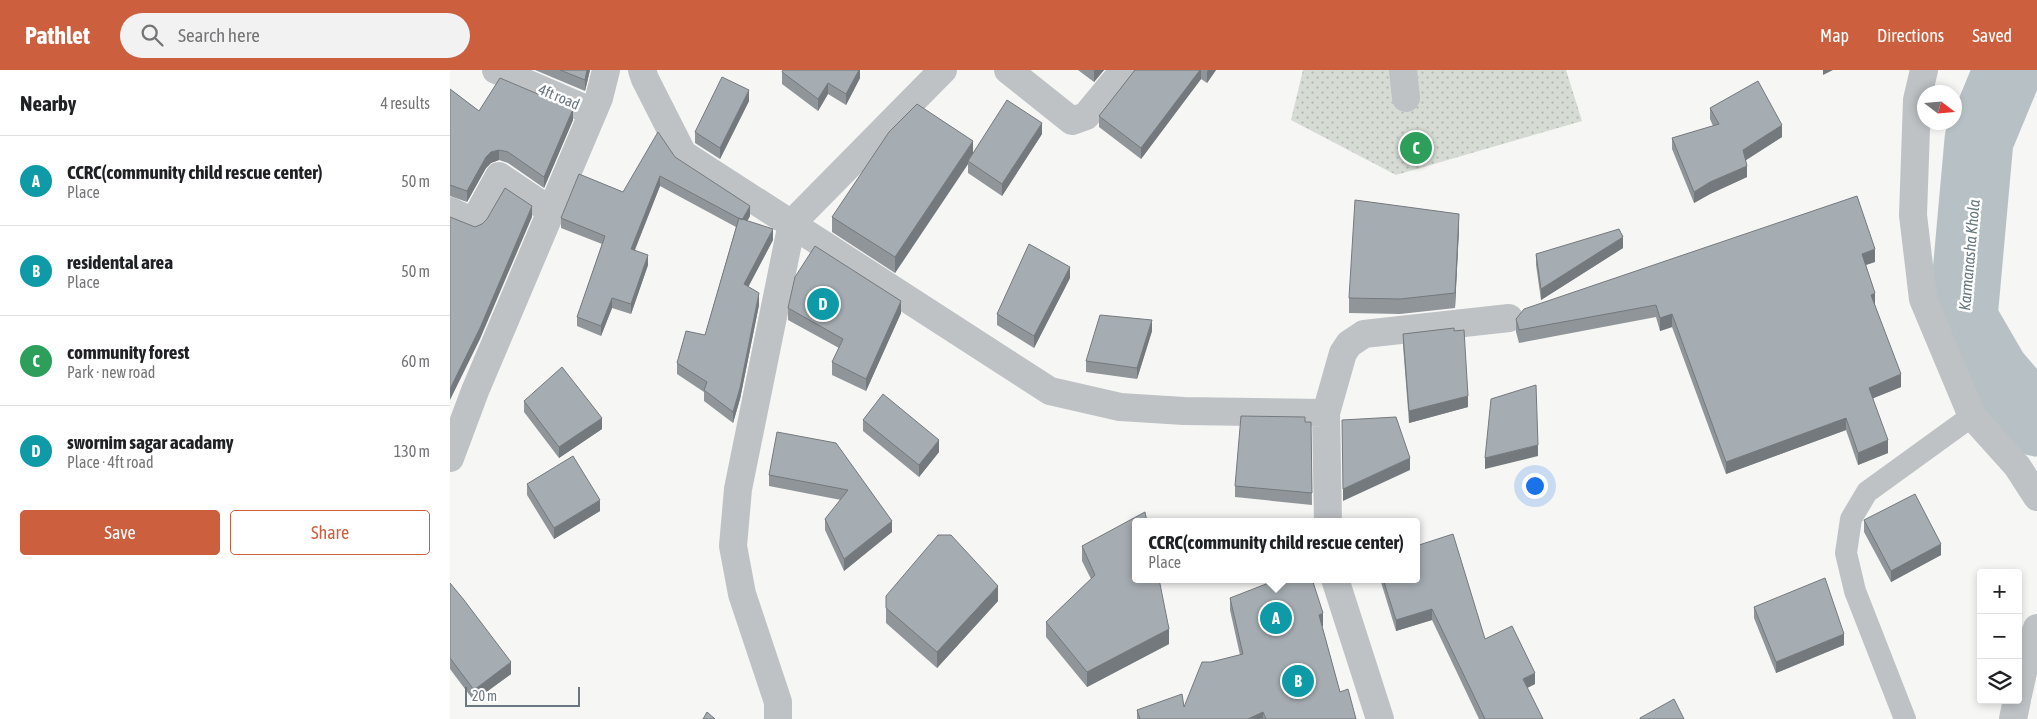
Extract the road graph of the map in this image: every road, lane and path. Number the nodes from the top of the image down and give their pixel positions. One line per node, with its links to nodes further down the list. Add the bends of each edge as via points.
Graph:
1 (496, 70): 10 (street, 4ft road)
2 (606, 70): 10 (street)
3 (642, 70): 13 (street, via 683,154)
4 (943, 70): 13 (street)
5 (1008, 70): 6 (street, via 1072,121 1086,116)
6 (1124, 70)
7 (1402, 70): 9 (street)
8 (1924, 70): 16 (street, via 1917,100 1913,215 1923,299)
9 (1406, 98)
10 (593, 112): 12 (street)
11 (450, 211): 12 (street, via 474,222 499,176)
12 (551, 212): 17 (street)
13 (792, 223): 15 (street, via 1050,391 1120,407); 24 (street, via 738,489 734,546 742,594 778,702)
14 (1508, 318): 15 (street, via 1364,334 1342,353)
15 (1326, 413): 19 (street)
16 (1972, 416): 18 (street, via 2016,466); 26 (lane, via 1866,492 1851,520 1846,553 1855,591)
17 (450, 458)
18 (2037, 497)
19 (1328, 518)
20 (1336, 583): 25 (street)
21 (2037, 628): 22 (street)
22 (2022, 677)
23 (2016, 704): 27 (street)
24 (778, 719)
25 (1380, 719)
26 (1905, 719)
27 (2013, 719)

